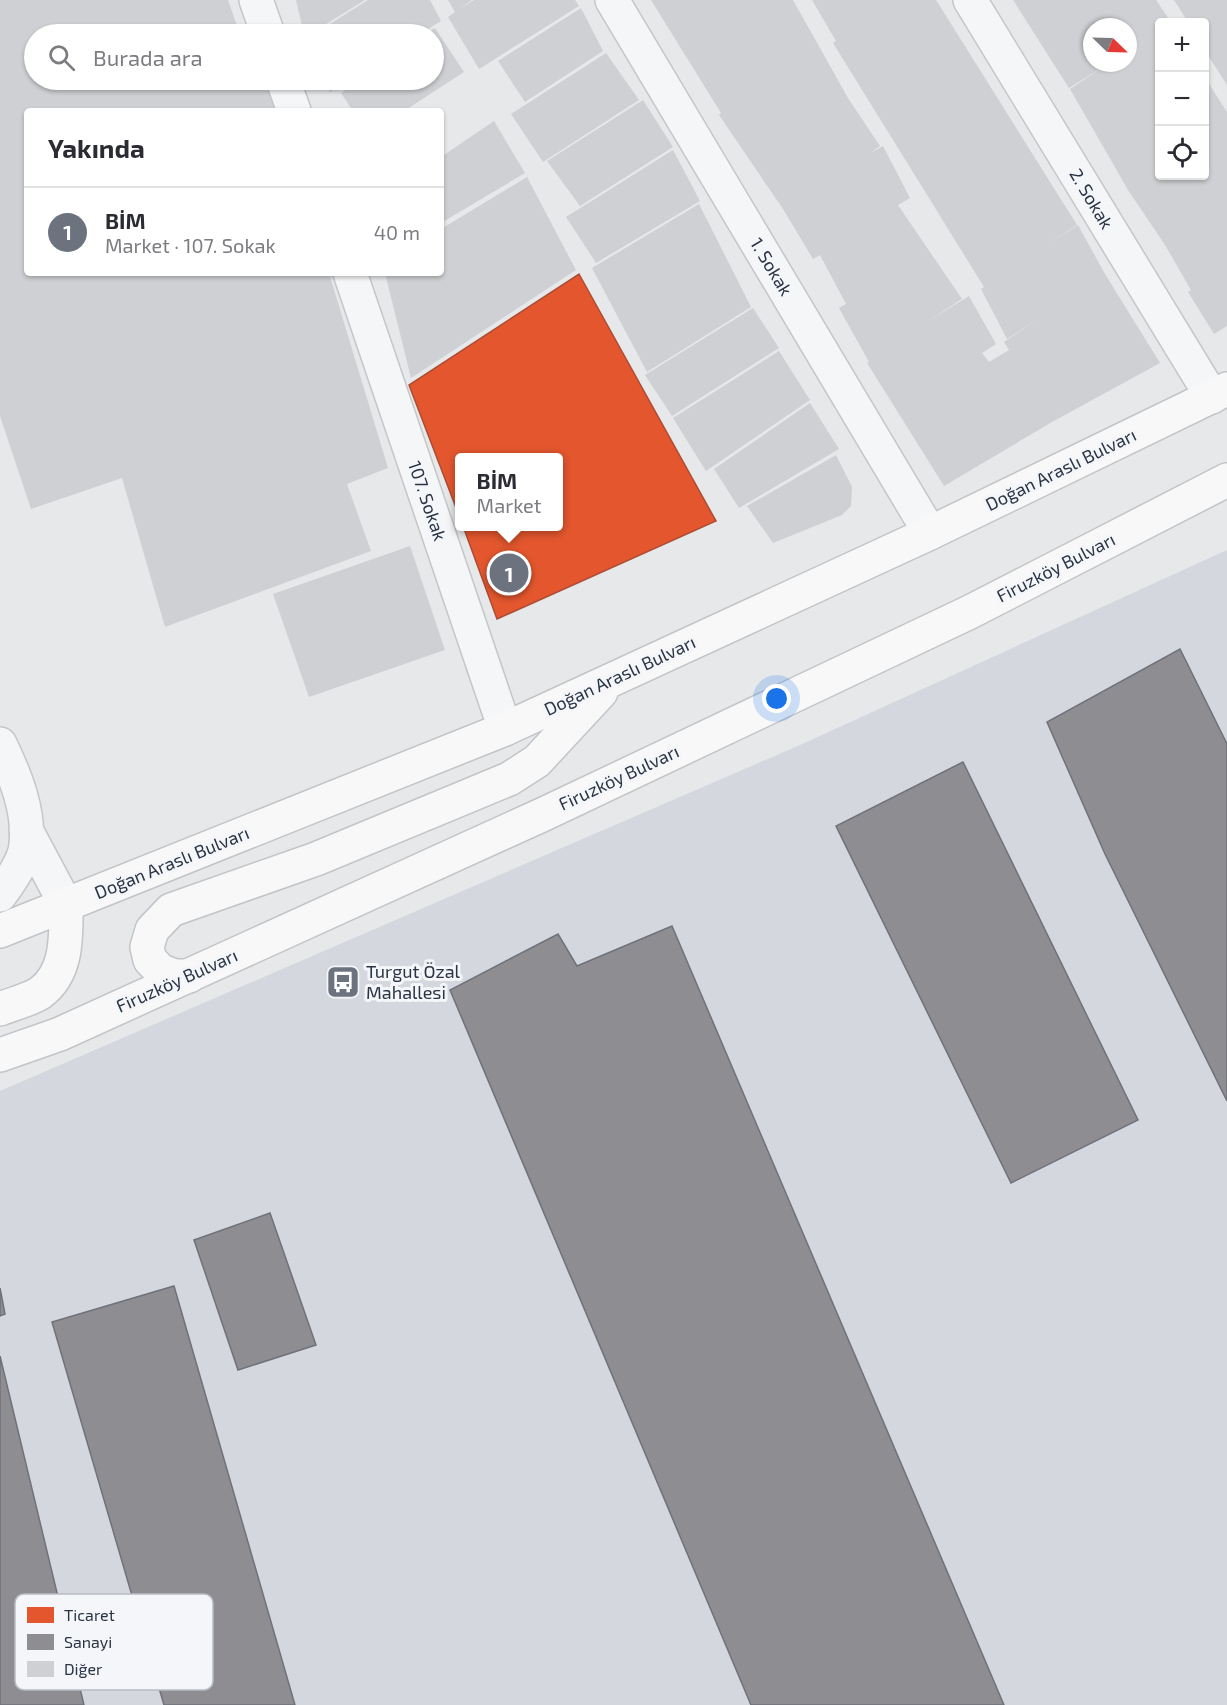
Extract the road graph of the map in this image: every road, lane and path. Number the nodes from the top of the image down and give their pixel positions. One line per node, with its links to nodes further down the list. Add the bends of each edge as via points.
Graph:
1 (256, 0): 4 (street)
2 (612, 0): 10 (street, 1. Sokak)
3 (970, 0): 8 (street, 2. Sokak)
4 (264, 24)
5 (287, 90): 6 (street)
6 (293, 108)
7 (351, 276): 12 (street, 107. Sokak)
8 (1220, 393): 10 (main road, Doğan Araslı Bulvarı)
9 (1227, 480): 18 (main road, Firuzköy Bulvarı, via 960,617)
10 (930, 533): 11 (main road, Doğan Araslı Bulvarı)
11 (613, 679): 12 (main road, Doğan Araslı Bulvarı); 18 (main road, via 537,761 509,780 316,859 171,910 152,930 147,947 150,960 161,971)
12 (505, 729): 16 (main road, Doğan Araslı Bulvarı)
13 (0, 744): 14 (street, via 17,779)
14 (26, 831): 15 (street, via 25,852); 16 (street)
15 (0, 895)
16 (66, 905): 17 (main road, Doğan Araslı Bulvarı); 19 (main road, via 67,944 58,970 40,993)
17 (0, 931)
18 (189, 976): 20 (main road, Firuzköy Bulvarı, via 60,1034)
19 (0, 1009)
20 (0, 1055)

